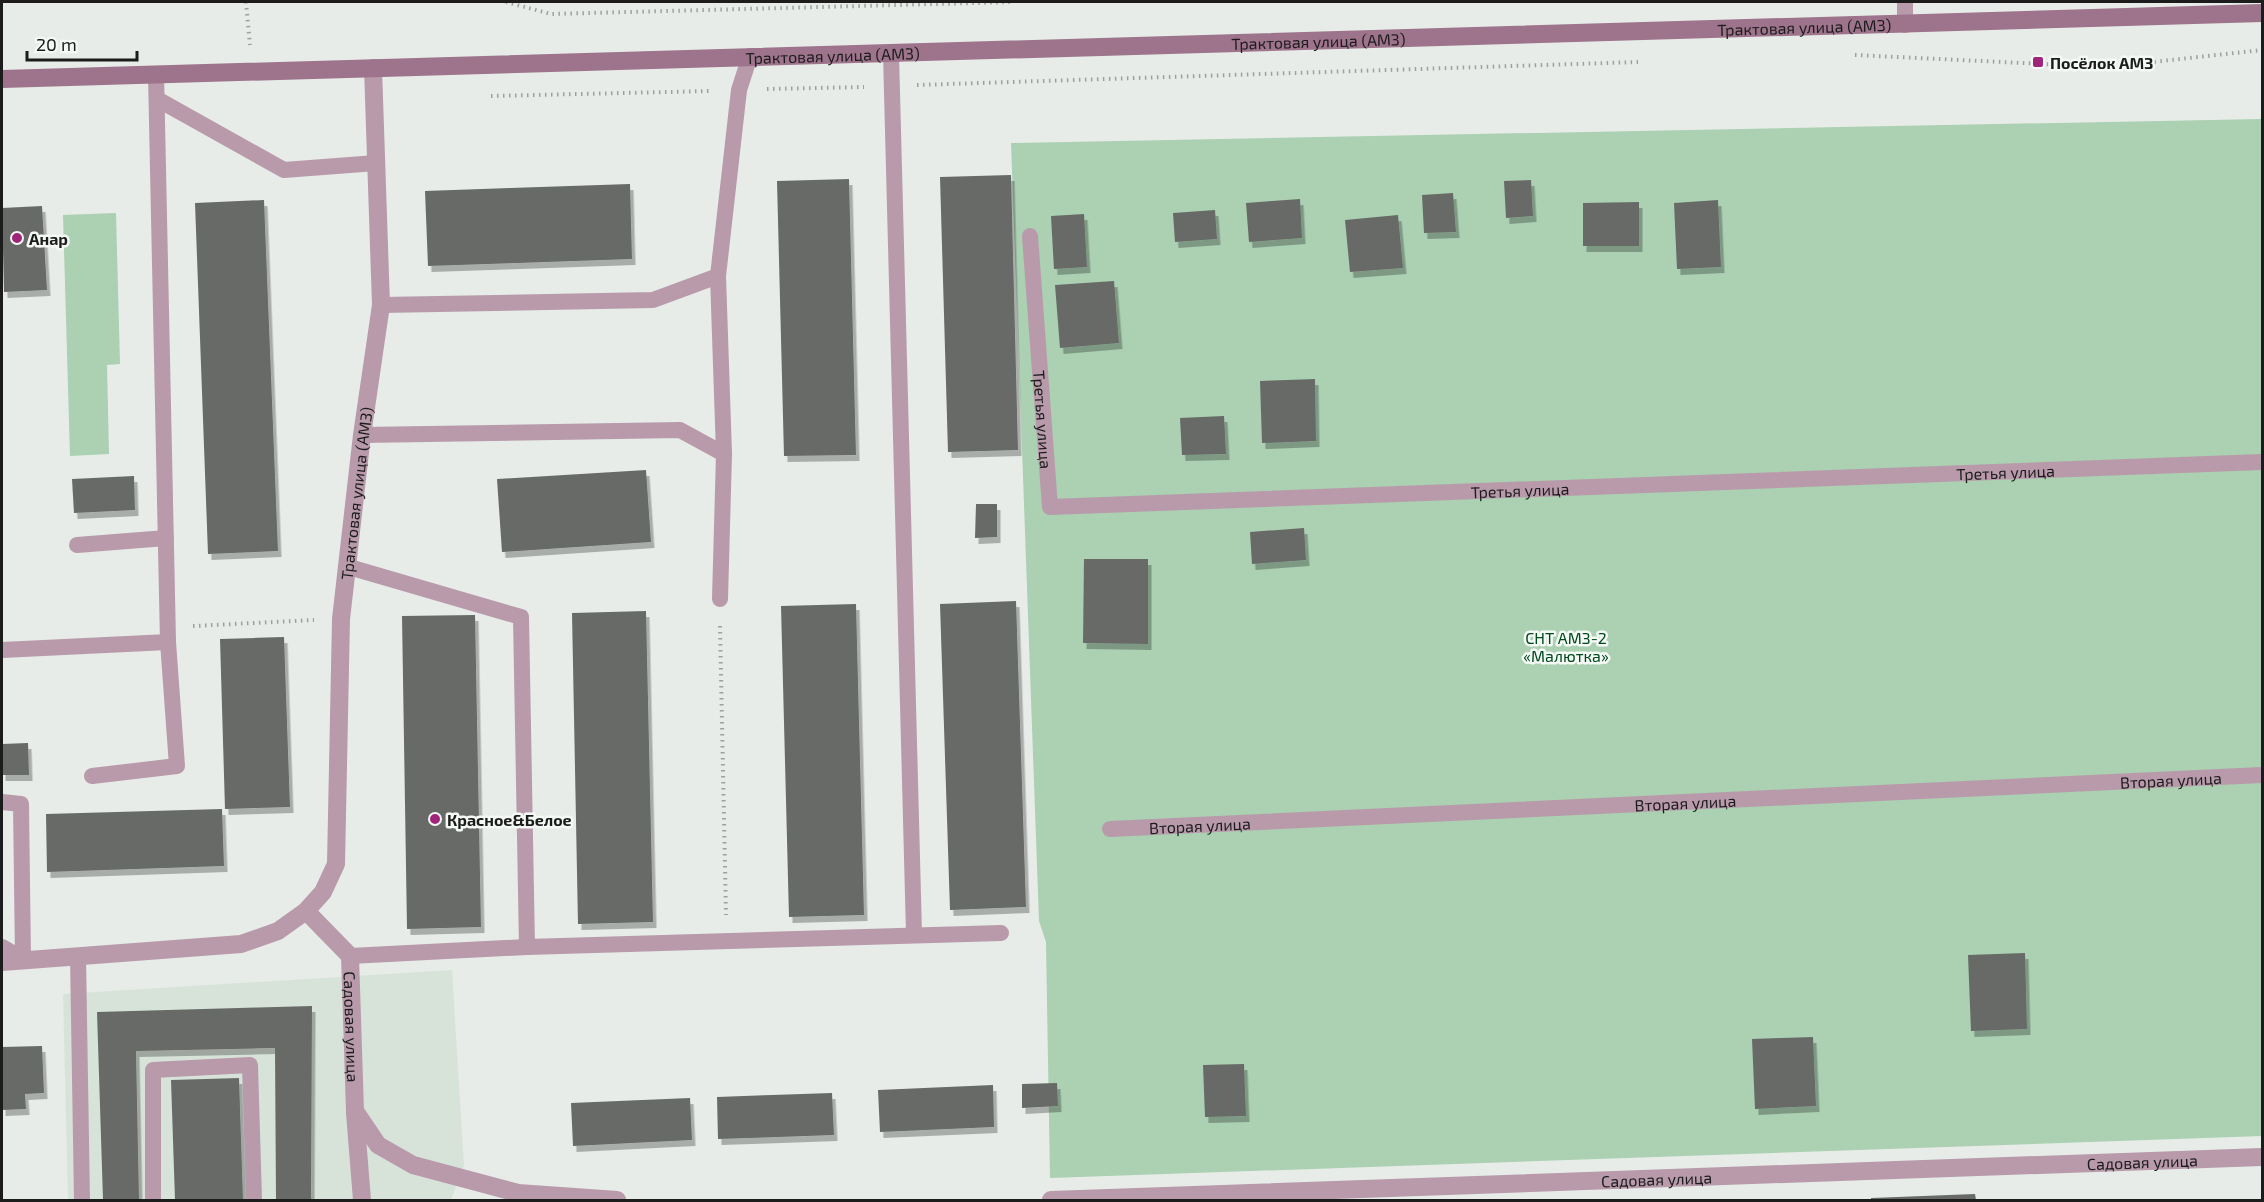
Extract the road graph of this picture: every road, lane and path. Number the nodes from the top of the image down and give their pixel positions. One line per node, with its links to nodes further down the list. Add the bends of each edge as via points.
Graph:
1 (506, 2): 2 (path, via 551,14)
2 (1013, 2)
3 (1905, 2): 5 (lane)
4 (2262, 14): 5 (street, Трактовая улица (АМЗ))
5 (1905, 25): 7 (street, Трактовая улица (АМЗ))
6 (2262, 50): 8 (path, via 2107,66)
7 (891, 54): 9 (street, Трактовая улица (АМЗ)); 14 (lane)
8 (1851, 55)
9 (750, 56): 11 (street, Трактовая улица (АМЗ)); 15 (lane)
10 (1649, 62): 14 (path)
11 (373, 68): 12 (street, Трактовая улица (АМЗ)); 18 (street, Трактовая улица (АМЗ))
12 (156, 74): 13 (street, Трактовая улица (АМЗ)); 17 (lane)
13 (2, 79)
14 (891, 86): 15 (path); 38 (lane)
15 (739, 90): 16 (path); 20 (lane)
16 (481, 96)
17 (157, 99): 18 (lane, via 284,170); 25 (lane)
18 (376, 163): 21 (street, Трактовая улица (АМЗ))
19 (1030, 236): 24 (lane, Третья улица, via 1050,507)
20 (718, 276): 21 (lane, via 653,300); 23 (lane)
21 (381, 305): 22 (street, Трактовая улица (АМЗ))
22 (362, 435): 23 (lane, via 680,430); 27 (street, Трактовая улица (АМЗ))
23 (724, 454): 28 (lane)
24 (2262, 462)
25 (166, 538): 26 (lane); 30 (lane)
26 (77, 545)
27 (349, 567): 29 (street, Трактовая улица (АМЗ)); 41 (lane, via 521,617)
28 (720, 599): 39 (path)
29 (341, 619): 30 (path); 36 (street, Трактовая улица (АМЗ), via 336,864 323,892)
30 (168, 635): 31 (lane); 33 (lane, via 177,766)
31 (2, 650)
32 (2262, 775): 35 (lane, Вторая улица)
33 (92, 776)
34 (2, 802): 44 (lane, via 21,804)
35 (1110, 829)
36 (306, 911): 42 (street, via 278,931 241,944); 43 (street, Садовая улица)
37 (1001, 933): 38 (lane)
38 (915, 934): 39 (lane)
39 (726, 940): 41 (lane)
40 (2, 947): 44 (lane)
41 (527, 947): 43 (lane)
42 (78, 956): 44 (street); 48 (lane)
43 (350, 956): 46 (street, Садовая улица)
44 (23, 959): 45 (street)
45 (2, 962)
46 (355, 1111): 51 (street, Садовая улица); 52 (street, via 378,1145 413,1165 518,1193)
47 (2262, 1157): 53 (street, Садовая улица)
48 (82, 1200)
49 (153, 1200): 50 (lane, via 153,1070 250,1065)
50 (254, 1200)
51 (362, 1200)
52 (617, 1200)
53 (1051, 1200)

